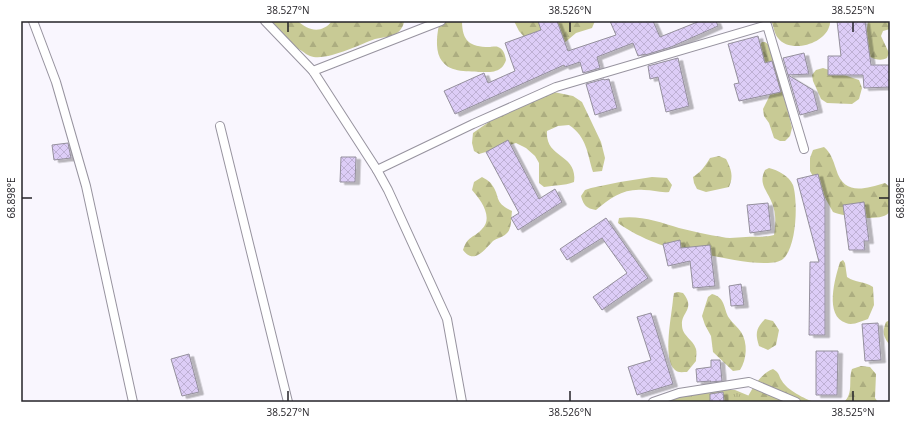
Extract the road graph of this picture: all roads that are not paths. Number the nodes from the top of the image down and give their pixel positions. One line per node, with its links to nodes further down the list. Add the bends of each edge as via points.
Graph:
1 (33, 21): 9 (lane, via 56,82 86,186)
2 (265, 21): 5 (lane)
3 (441, 21): 5 (lane)
4 (766, 23): 7 (lane); 8 (lane, via 556,87)
5 (313, 71): 8 (lane)
6 (220, 126): 10 (lane)
7 (804, 149)
8 (377, 170): 11 (lane, via 447,320)
9 (133, 402)
10 (288, 402)
11 (462, 402)
12 (653, 402): 13 (lane, via 679,393 749,382)
13 (796, 402)

